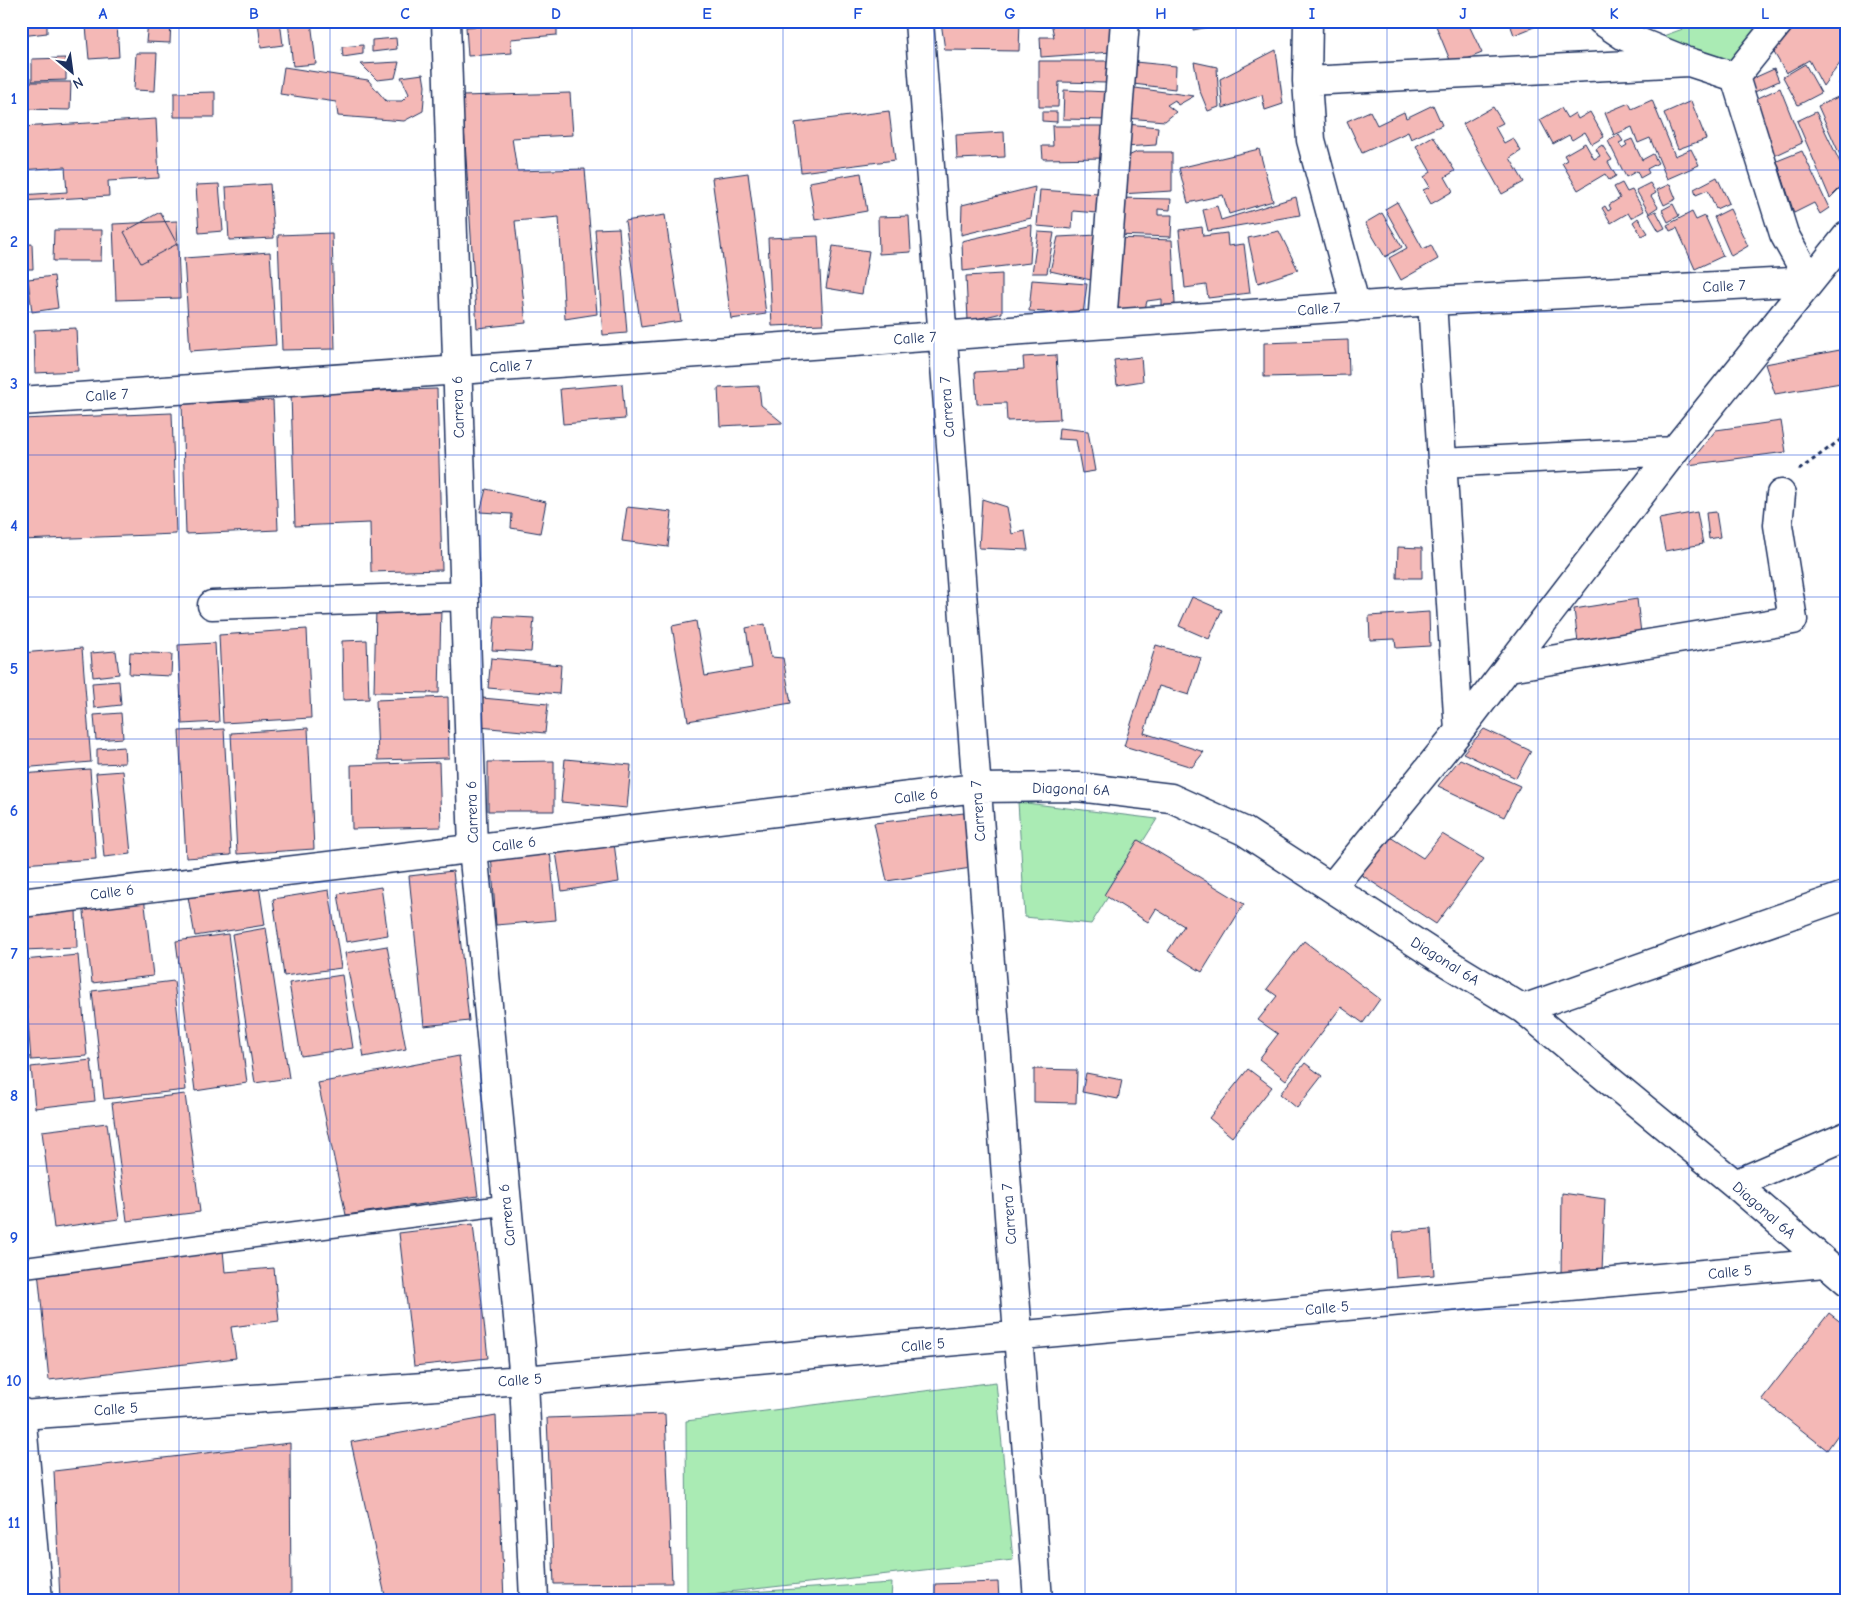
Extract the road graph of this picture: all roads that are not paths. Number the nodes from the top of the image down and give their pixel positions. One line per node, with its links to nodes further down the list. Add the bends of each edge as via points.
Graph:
1 (446, 21): 16 (street, Carrera 6)
2 (919, 21): 15 (street, Carrera 7)
3 (1125, 21): 14 (street)
4 (1308, 21): 9 (street)
5 (1602, 21): 7 (street, via 1624,36)
6 (1780, 21): 8 (street)
7 (1689, 62): 8 (street); 9 (street)
8 (1735, 77): 11 (street, via 1784,234)
9 (1307, 81): 13 (street, via 1311,140)
10 (1847, 236): 11 (street)
11 (1810, 281): 12 (street, Calle 7); 18 (street)
12 (1432, 301): 13 (street, Calle 7); 19 (street)
13 (1356, 307): 14 (street, Calle 7)
14 (1102, 324): 15 (street, Calle 7)
15 (942, 336): 16 (street, Calle 7); 25 (street, Carrera 7)
16 (456, 370): 17 (street, Calle 7); 21 (street, Carrera 6)
17 (21, 401)
18 (1674, 452): 19 (street); 23 (street)
19 (1442, 463): 24 (street)
20 (1780, 494): 23 (street, via 1778,524 1793,620)
21 (465, 596): 22 (street); 26 (street, Carrera 6)
22 (212, 606)
23 (1510, 666): 24 (street)
24 (1459, 731): 27 (street)
25 (976, 788): 26 (street, Calle 6); 27 (street, Diagonal 6A, via 1078,787 1171,798 1244,831); 37 (street, Carrera 7)
26 (473, 849): 29 (street, Calle 6); 33 (street, Carrera 6)
27 (1332, 887): 30 (street, Diagonal 6A)
28 (1847, 895): 30 (street)
29 (21, 903)
30 (1523, 1009): 32 (street, Diagonal 6A)
31 (1847, 1136): 32 (street)
32 (1734, 1184): 34 (street, Diagonal 6A)
33 (506, 1205): 35 (lane); 38 (street, Carrera 6)
34 (1825, 1263): 36 (street, Diagonal 6A); 37 (street, Calle 5)
35 (21, 1268)
36 (1847, 1281)
37 (1018, 1336): 38 (street, Calle 5); 42 (street, Carrera 7)
38 (524, 1380): 39 (street, Calle 5); 41 (street, Carrera 6)
39 (21, 1414): 40 (street)
40 (38, 1600)
41 (534, 1600)
42 (1038, 1600)

